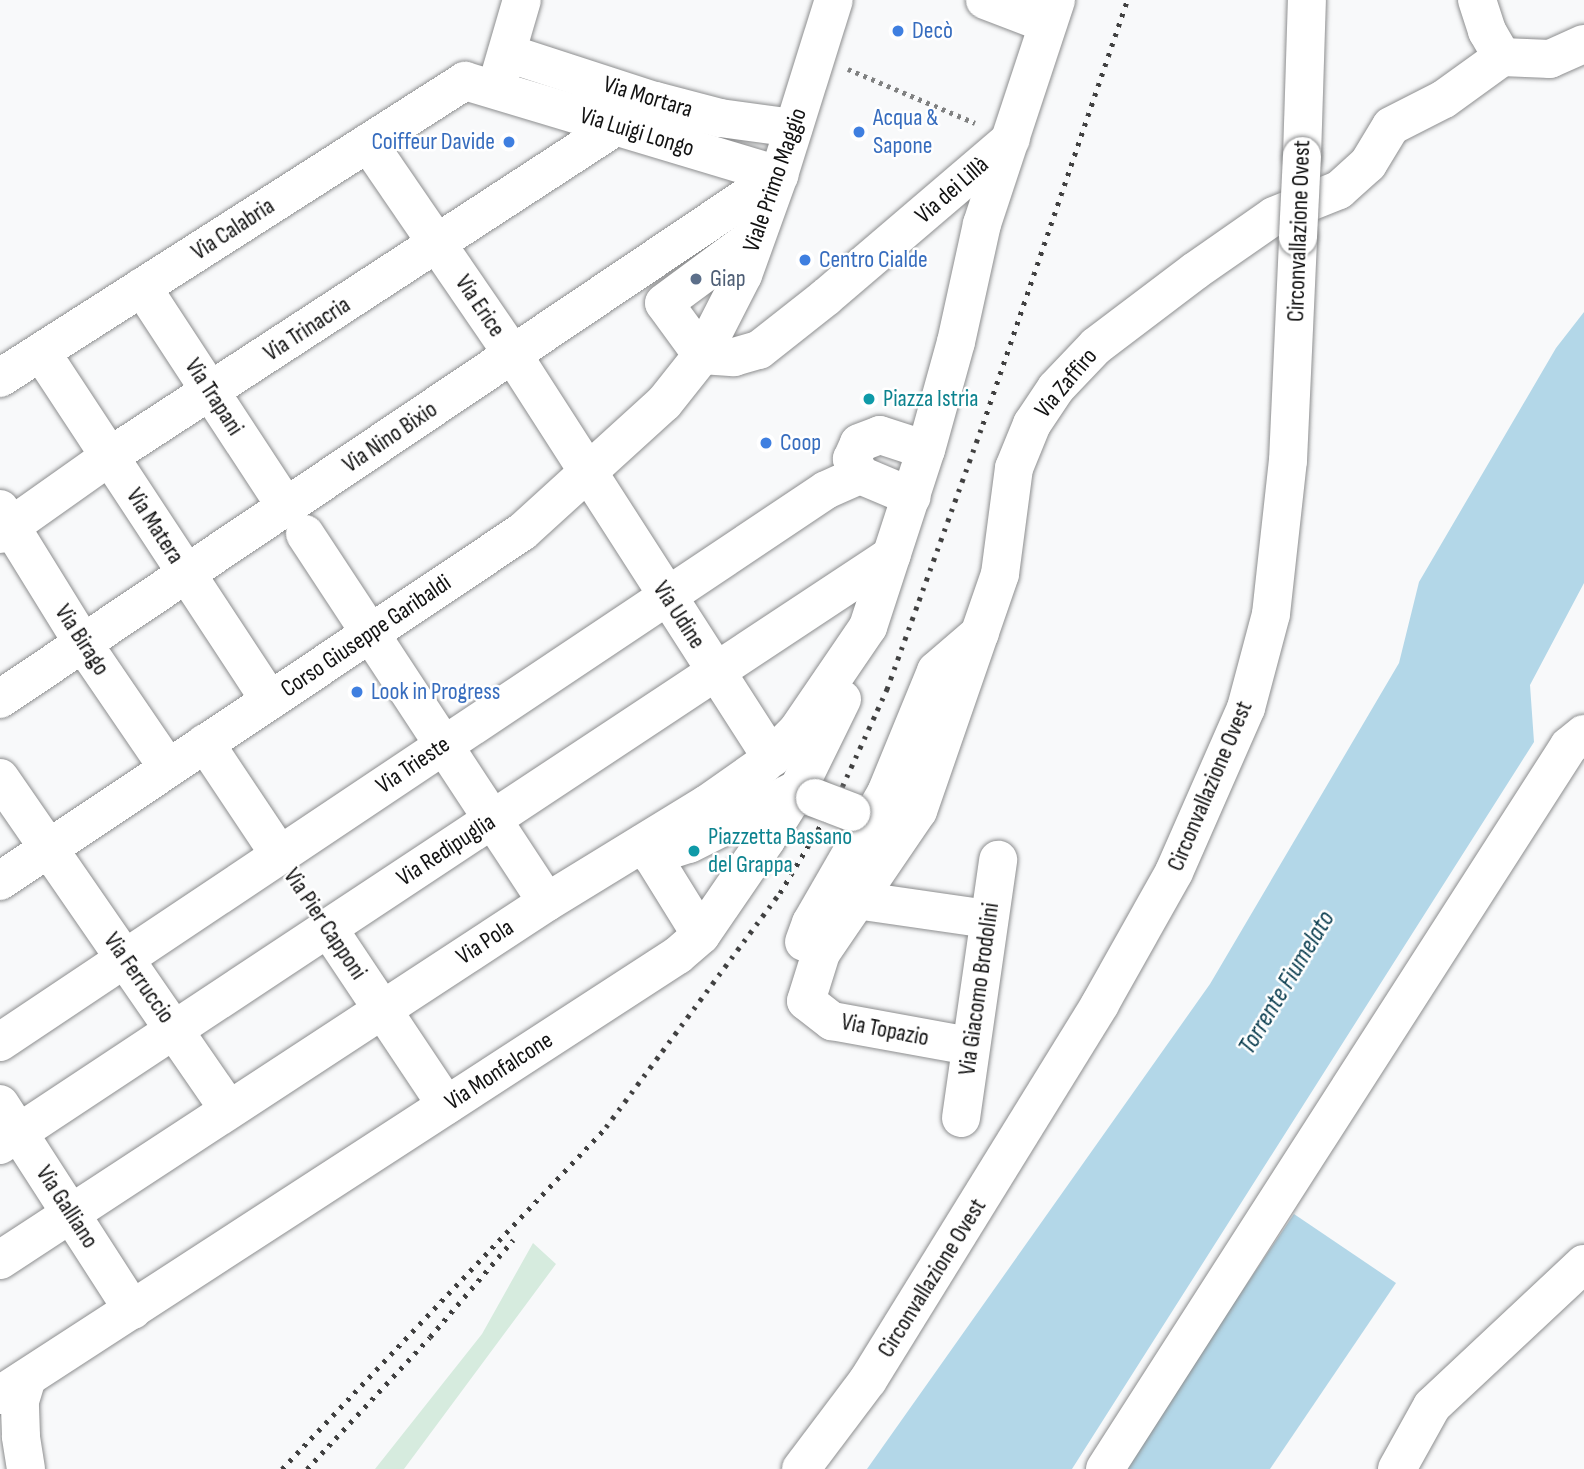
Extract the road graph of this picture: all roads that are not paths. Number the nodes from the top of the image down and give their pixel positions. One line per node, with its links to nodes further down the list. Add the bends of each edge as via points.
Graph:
1 (522, 0): 8 (street)
2 (834, 0): 13 (street, Viale Primo Maggio)
3 (985, 0): 6 (street)
4 (1307, 0): 77 (street, Circonvallazione Ovest, bridge, via 1286,486 1271,614 1246,708 1174,872 1100,1004 868,1380)
5 (1477, 0): 9 (street)
6 (1052, 12): 14 (street, Via dei Lillà)
7 (1584, 44): 9 (street, via 1549,59)
8 (507, 53): 10 (street); 11 (street, Via Mortara)
9 (1502, 57): 36 (street, Via Zaffiro, via 1444,99 1391,126 1368,164 1339,190 1274,216 1195,271 1096,346 1056,387 1032,424 1014,468 1000,574)
10 (480, 85): 12 (street, Via Luigi Longo); 15 (street, Via Calabria)
11 (654, 101): 12 (street, Via Trinacria); 13 (street, Via Mortara, via 720,118)
12 (614, 125): 16 (street, Via Luigi Longo); 18 (street, Via Trinacria)
13 (793, 128): 16 (street, Viale Primo Maggio)
14 (1011, 139): 22 (street, Via dei Lillà, via 759,350 734,358); 25 (street, Via Pola, via 982,224)
15 (368, 143): 18 (street, Via Erice); 19 (street, Via Calabria)
16 (779, 175): 17 (street, Viale Primo Maggio); 21 (street, Via Nino Bixio)
17 (756, 235): 22 (street, Viale Primo Maggio, via 723,319); 22 (street, via 664,303)
18 (438, 244): 21 (street, Via Erice); 24 (street, Via Trinacria)
19 (142, 287): 20 (street, Via Calabria); 24 (street, Via Trapani)
20 (41, 352): 23 (street, Via Calabria); 26 (street, Via Matera)
21 (513, 355): 27 (street, Via Erice); 30 (street, Via Nino Bixio)
22 (702, 355): 27 (street, Corso Giuseppe Garibaldi, via 664,403)
23 (0, 378)
24 (210, 391): 26 (street, Via Trinacria); 30 (street, Via Trapani)
25 (926, 450): 28 (street, via 880,435 859,443); 29 (street, Via Pola)
26 (110, 456): 31 (street, Via Trinacria); 33 (street, Via Matera)
27 (587, 473): 34 (street, Via Udine); 37 (street, Corso Giuseppe Garibaldi, via 522,532)
28 (843, 483): 29 (street); 34 (street, Via Trieste)
29 (912, 497): 32 (street, Via Pola)
30 (296, 521): 33 (street, Via Nino Bixio); 37 (street, Via Trapani)
31 (4, 523): 38 (street, Via Birago)
32 (892, 555): 35 (street, Via Pola); 39 (street, Via Redipuglia)
33 (187, 574): 38 (street, Via Nino Bixio); 41 (street, Via Matera)
34 (666, 595): 39 (street, Via Udine); 44 (street, Via Trieste)
35 (868, 628): 45 (street, Via Pola, via 797,731); 48 (street, Via Monfalcone)
36 (981, 632): 49 (street, via 936,671); 56 (street, Via Zaffiro, via 918,811)
37 (370, 633): 41 (street, Corso Giuseppe Garibaldi); 44 (street, Via Trapani)
38 (82, 642): 40 (street, Via Nino Bixio); 46 (street, Via Birago)
39 (715, 671): 45 (street, Via Udine); 50 (street, Via Redipuglia)
40 (0, 699)
41 (270, 700): 43 (street, Corso Giuseppe Garibaldi)
42 (1584, 734): 78 (street, via 1569,746)
43 (205, 743): 46 (street, Corso Giuseppe Garibaldi); 53 (street, Via Pier Capponi)
44 (444, 745): 50 (street, Via Trapani); 53 (street, Via Trieste)
45 (772, 758): 52 (street, Via Pola)
46 (168, 768): 51 (street, Corso Giuseppe Garibaldi)
47 (0, 778): 51 (street, Via Ferruccio)
48 (806, 794): 49 (street, bridge); 52 (street, via 689,844); 60 (street, Via Monfalcone)
49 (861, 816): 62 (street, via 797,962)
50 (493, 819): 57 (street, Via Trapani); 59 (street, Via Redipuglia)
51 (46, 849): 55 (street, Corso Giuseppe Garibaldi); 61 (street, Via Ferruccio)
52 (647, 850): 57 (street, Via Pola); 60 (street)
53 (279, 854): 61 (street, Via Trieste)
54 (998, 860): 58 (street, Via Giacomo Brodolini)
55 (0, 881)
56 (856, 900): 58 (street); 62 (street, Via Zaffiro, via 821,953)
57 (547, 902): 63 (street, Via Pola)
58 (988, 919): 66 (street, Via Giacomo Brodolini)
59 (328, 928): 63 (street, Via Pier Capponi); 64 (street, Via Redipuglia)
60 (701, 935): 67 (street, Via Monfalcone, via 678,955)
61 (126, 959): 64 (street, Via Ferruccio); 65 (street, Via Trieste)
62 (806, 1001): 66 (street, Via Topazio, via 832,1021)
63 (382, 1009): 67 (street, Via Pier Capponi); 68 (street, Via Pola)
64 (175, 1029): 68 (street, Via Ferruccio); 70 (street, Via Redipuglia)
65 (0, 1042)
66 (969, 1046): 69 (street, Via Giacomo Brodolini)
67 (446, 1105): 74 (street, Via Monfalcone)
68 (229, 1110): 71 (street, Via Pola)
69 (961, 1118)
70 (6, 1127): 71 (street, Via Galliano)
71 (71, 1214): 72 (street, Via Pola); 74 (street, Via Galliano)
72 (0, 1260)
73 (1584, 1264): 79 (street, via 1432,1406)
74 (133, 1310): 75 (street, Via Monfalcone)
75 (13, 1387): 76 (street, via 20,1401)
76 (26, 1469)
77 (801, 1469)
78 (1105, 1469)
79 (1397, 1469)

